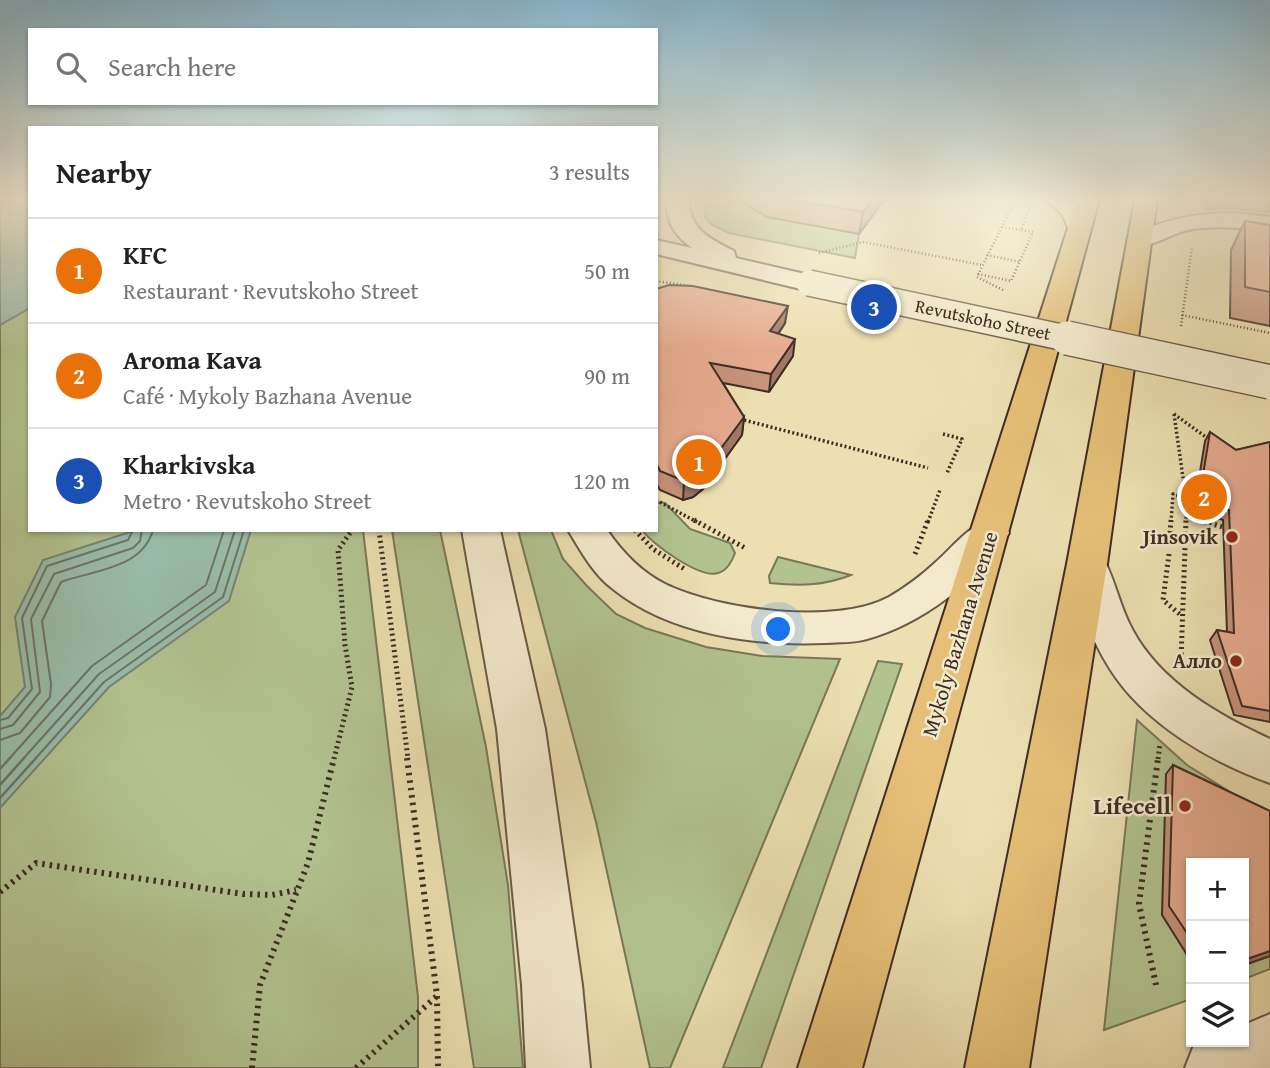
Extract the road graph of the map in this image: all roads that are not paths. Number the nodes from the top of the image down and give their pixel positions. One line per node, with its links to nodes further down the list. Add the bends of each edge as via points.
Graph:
1 (667, 250): 6 (street, Revutskoho Street)
2 (711, 250): 6 (street)
3 (1073, 250): 10 (highway, Mykoly Bazhana Avenue)
4 (1137, 250): 11 (highway)
5 (658, 269): 6 (street)
6 (751, 271): 7 (street, Revutskoho Street, bridge)
7 (1270, 382)
8 (481, 532): 14 (street, via 522,729)
9 (588, 532): 10 (street, via 604,558 629,580 672,604 707,616 822,627 866,624 903,608 937,586)
10 (990, 533): 15 (highway, Mykoly Bazhana Avenue)
11 (1087, 564): 12 (street, via 1113,636 1137,674 1232,745); 16 (highway)
12 (1270, 762)
13 (1270, 1046): 17 (street)
14 (558, 1068)
15 (830, 1068)
16 (997, 1068)
17 (1217, 1068)

